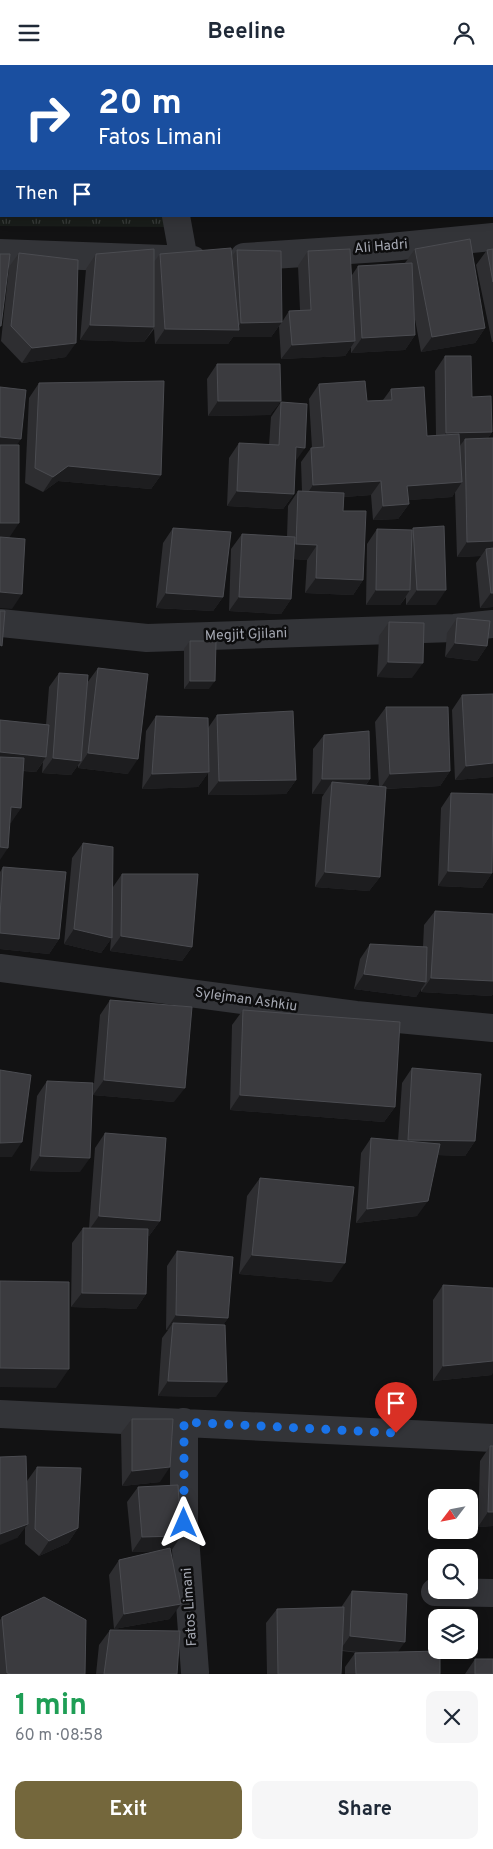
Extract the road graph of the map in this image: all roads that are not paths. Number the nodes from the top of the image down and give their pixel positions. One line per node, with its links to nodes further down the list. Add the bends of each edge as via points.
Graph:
1 (176, 217): 4 (street)
2 (493, 237): 4 (street, Ali Hadri, via 380,248)
3 (0, 253): 4 (street, Ali Hadri)
4 (184, 260)
5 (0, 623): 6 (street, Megjit Gjilani, via 147,638 454,628)
6 (493, 623)
7 (0, 968): 8 (street, Sylejman Ashkiu, via 356,1015)
8 (493, 1028)
9 (0, 1414): 10 (street)
10 (184, 1422): 11 (street); 14 (street, Fatos Limani, via 184,1523)
11 (493, 1438)
12 (478, 1593): 13 (street)
13 (493, 1593)
14 (195, 1672)

